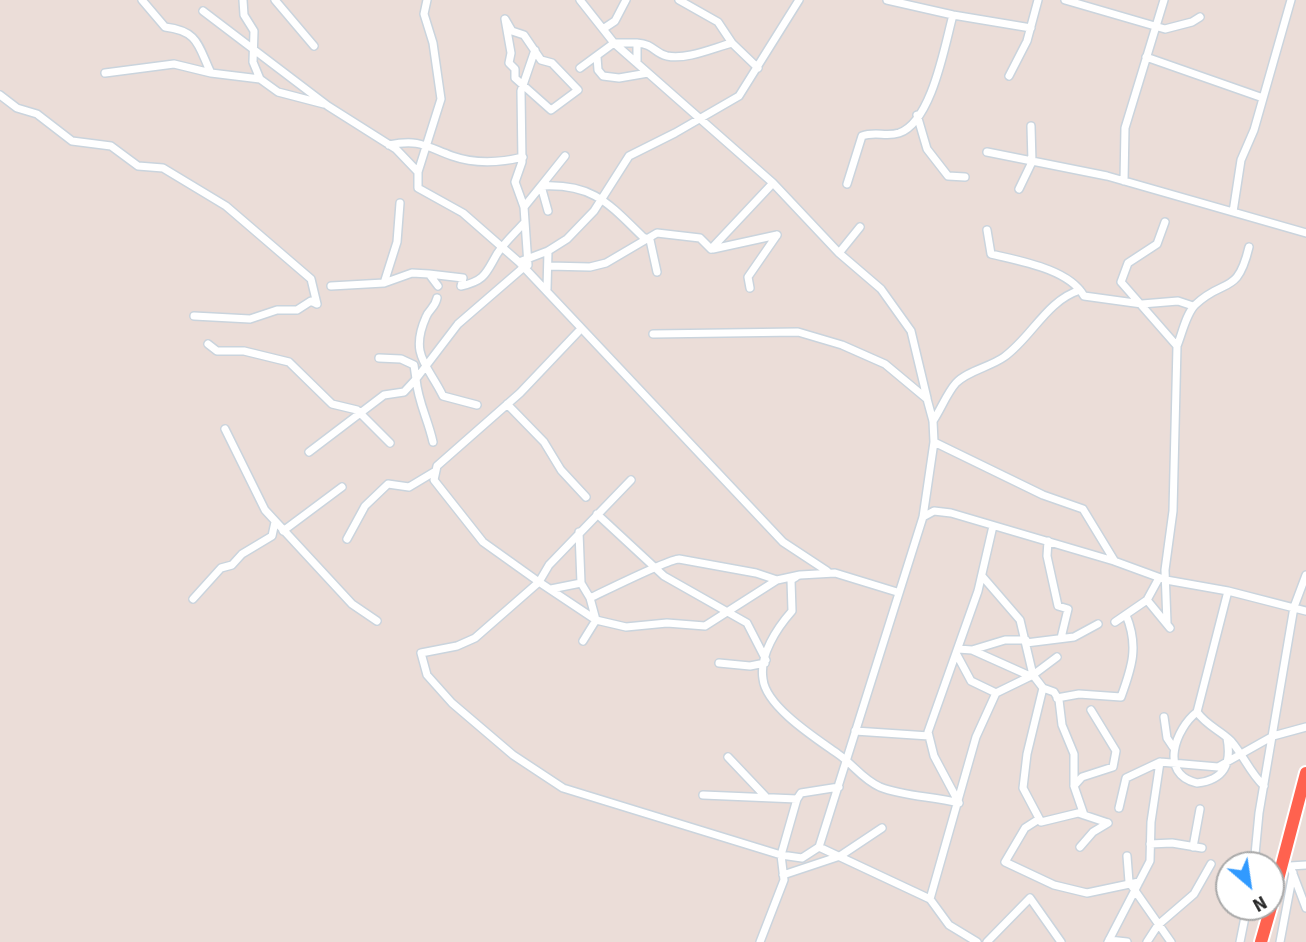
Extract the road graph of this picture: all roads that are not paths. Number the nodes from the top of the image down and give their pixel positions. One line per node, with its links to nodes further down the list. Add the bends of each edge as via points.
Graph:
1 (142, 0): 32 (street, via 165,27 184,29 198,41)
2 (243, 0): 24 (street, via 244,15 254,31)
3 (275, 0): 23 (street)
4 (427, 0): 45 (street, via 424,14 441,99)
5 (580, 0): 19 (street)
6 (626, 0): 19 (street, via 615,21)
7 (680, 0): 22 (street, via 718,22)
8 (799, 0): 30 (street)
9 (887, 0): 15 (street)
10 (1038, 0): 18 (street)
11 (1065, 0): 17 (street)
12 (1164, 0): 17 (street)
13 (1291, 0): 38 (street)
14 (203, 11): 24 (street)
15 (953, 15): 18 (street); 40 (street, via 940,72)
16 (1199, 17): 17 (street, via 1165,29)
17 (1156, 26): 27 (street)
18 (1031, 28): 34 (street)
19 (603, 29): 20 (street)
20 (614, 43): 21 (street); 26 (street); 28 (street)
21 (637, 43): 22 (street, via 650,44 664,56 685,56); 28 (street)
22 (732, 43): 30 (street)
23 (314, 46)
24 (253, 49): 35 (street, via 253,65); 39 (street)
25 (535, 50): 36 (street); 36 (street, via 505,19 509,63); 36 (street, via 578,90 551,110)
26 (597, 57): 29 (street); 33 (street, via 603,76)
27 (1146, 57): 38 (street); 53 (street, via 1125,128)
28 (637, 63): 33 (street)
29 (580, 68)
30 (758, 68): 41 (street, via 737,98)
31 (105, 73): 32 (street, via 174,64)
32 (211, 73): 35 (street)
33 (648, 73): 41 (street)
34 (1009, 76)
35 (260, 79): 39 (street, via 278,92)
36 (522, 86): 49 (street)
37 (0, 95): 87 (street, via 17,108 37,114 72,141 111,146 138,166 163,168 226,206 304,271 311,279 317,304 311,301 297,310 277,310 250,319)
38 (1263, 98): 62 (street, via 1241,160)
39 (328, 106): 46 (street)
40 (917, 115): 43 (street); 44 (street)
41 (697, 119): 54 (street); 58 (street, via 629,156)
42 (1031, 126): 50 (street)
43 (908, 128): 44 (street); 55 (street, via 885,136 873,132 862,136)
44 (922, 131): 52 (street, via 927,149 948,176)
45 (425, 143): 46 (street); 49 (street, via 479,161 499,163); 51 (street)
46 (389, 145): 51 (street)
47 (987, 152): 50 (street)
48 (565, 156): 56 (street)
49 (523, 157): 60 (street, via 515,182)
50 (1032, 162): 53 (street); 57 (street)
51 (418, 172): 70 (street, via 418,188 459,210)
52 (965, 177)
53 (1124, 181): 62 (street)
54 (773, 183): 71 (street); 73 (street)
55 (847, 184)
56 (541, 186): 58 (street, via 560,185); 60 (street); 61 (street)
57 (1019, 189)
58 (603, 198): 68 (street); 72 (street, via 567,239)
59 (400, 203): 78 (street, via 397,242)
60 (524, 206): 63 (street)
61 (548, 211)
62 (1233, 212): 67 (street)
63 (524, 222): 70 (street); 74 (street)
64 (1165, 222): 85 (street, via 1157,244 1128,262 1121,282)
65 (860, 227): 73 (street)
66 (987, 230): 83 (street, via 991,254 1028,263 1077,284)
67 (1306, 233)
68 (650, 240): 71 (street, via 657,233 678,234 700,238); 75 (street, via 606,263); 76 (street)
69 (1249, 247): 86 (street, via 1243,272)
70 (503, 248): 74 (street); 77 (street, via 491,270 467,284 460,285 462,278)
71 (711, 249): 81 (street, via 777,235 748,277)
72 (548, 251): 74 (street); 75 (street)
73 (839, 253): 95 (street, via 872,279 905,319 915,342)
74 (525, 266): 82 (street); 93 (street, via 458,324)
75 (548, 266): 82 (street)
76 (657, 272)
77 (429, 274): 78 (street, via 412,273); 80 (street)
78 (384, 283): 79 (street)
79 (331, 286)
80 (438, 286)
81 (750, 288)
82 (547, 289): 119 (street, via 783,542)
83 (1080, 290): 85 (street, via 1084,296); 99 (street, via 1064,295 1001,359 957,382)
84 (437, 298): 93 (street, via 435,308 427,314 418,349)
85 (1142, 304): 86 (street, via 1178,301); 91 (street)
86 (1193, 306): 91 (street)
87 (194, 316)
88 (578, 332): 96 (street)
89 (653, 334): 95 (street, via 798,332 885,364)
90 (208, 344): 98 (street, via 217,351 244,351 289,362 332,404)
91 (1177, 346): 123 (street, via 1173,511)
92 (379, 358): 94 (street, via 414,365)
93 (426, 369): 94 (street); 97 (street, via 443,396)
94 (416, 379): 98 (street, via 404,392 384,395); 101 (street, via 418,401 428,418)
95 (927, 399): 99 (street)
96 (507, 404): 105 (street); 108 (street, via 544,442)
97 (477, 405)
98 (362, 415): 103 (street); 104 (street)
99 (933, 421): 102 (street)
100 (225, 429): 111 (street, via 251,488)
101 (433, 442)
102 (934, 442): 110 (street); 117 (street, via 1042,495 1083,509)
103 (390, 443)
104 (309, 452)
105 (434, 472): 115 (street, via 409,487 385,485 365,506); 125 (street, via 436,485 471,530)
106 (631, 480): 109 (street)
107 (342, 487): 113 (street)
108 (586, 497)
109 (597, 514): 114 (street); 118 (street)
110 (923, 517): 112 (street, via 934,511 951,513); 128 (street)
111 (275, 522): 113 (street); 131 (street, via 272,536 221,568)
112 (993, 526): 116 (street); 122 (street)
113 (283, 531): 138 (street, via 352,604)
114 (579, 532): 125 (street, via 548,565); 126 (street)
115 (347, 539)
116 (1048, 541): 117 (street); 141 (street, via 1058,606 1068,609)
117 (1114, 561): 123 (street)
118 (655, 569): 124 (street, via 674,558); 130 (street); 135 (street)
119 (827, 572): 120 (street); 128 (street)
120 (800, 575): 124 (street); 147 (street, via 791,580 792,611 775,630)
121 (1306, 575): 133 (street)
122 (982, 576): 143 (street, via 1019,618); 145 (street)
123 (1162, 579): 129 (street); 132 (street); 132 (street, via 1168,626)
124 (777, 580): 135 (street)
125 (539, 582): 127 (street); 187 (street, via 475,638 421,652 427,675 513,755 563,788)
126 (581, 583): 127 (street); 130 (street)
127 (550, 589): 137 (street)
128 (897, 592): 157 (street)
129 (1228, 592): 133 (street); 154 (street)
130 (590, 598): 137 (street)
131 (193, 599)
132 (1147, 600): 136 (street)
133 (1294, 607): 134 (street); 159 (street)
134 (1306, 611)
135 (727, 613): 137 (street, via 702,626 626,627); 147 (street, via 750,627)
136 (1126, 615): 139 (street); 152 (street, via 1135,659 1121,697 1079,694)
137 (596, 620): 142 (street)
138 (377, 621)
139 (1115, 622)
140 (1098, 624): 141 (street, via 1074,637)
141 (1061, 638): 143 (street)
142 (583, 641)
143 (1026, 641): 144 (street, via 1005,640); 149 (street)
144 (972, 650): 145 (street); 149 (street)
145 (957, 652): 151 (street, via 971,681); 158 (street, via 931,718)
146 (1057, 657): 149 (street)
147 (766, 662): 148 (street, via 750,666); 164 (street, via 762,680 772,697 800,727)
148 (719, 663)
149 (1031, 676): 150 (street); 151 (street)
150 (1043, 688): 152 (street); 179 (street, via 1023,788)
151 (996, 693): 175 (street, via 975,737)
152 (1057, 698): 170 (street, via 1073,754)
153 (1091, 710): 170 (street, via 1116,751 1113,767 1082,777)
154 (1198, 712): 160 (street, via 1206,725); 161 (street, via 1182,726)
155 (1164, 717): 161 (street)
156 (1306, 727): 159 (street)
157 (855, 731): 158 (street); 164 (street)
158 (929, 736): 175 (street, via 934,756)
159 (1273, 736): 162 (street); 171 (street)
160 (1227, 738): 162 (street); 166 (street)
161 (1173, 747): 167 (street)
162 (1242, 754): 166 (street); 171 (street)
163 (728, 757): 173 (street)
164 (846, 759): 169 (street); 175 (street, via 858,774 877,785 907,796)
165 (1160, 762): 167 (street); 176 (street, via 1126,778); 181 (street)
166 (1228, 764): 167 (street); 167 (street, via 1217,778 1197,783 1180,774)
167 (1176, 765)
168 (1306, 773): 192 (highway)
169 (839, 786): 174 (street, via 801,793); 182 (street)
170 (1074, 786): 178 (street)
171 (1264, 786): 186 (street)
172 (703, 795): 173 (street)
173 (765, 796): 174 (street)
174 (797, 799): 187 (street)
175 (959, 803): 198 (street)
176 (1118, 808)
177 (1200, 808): 184 (street)
178 (1084, 815): 179 (street); 183 (street, via 1108,823)
179 (1039, 819): 195 (street, via 1025,828 1005,862 1054,885 1087,892)
180 (882, 828): 188 (street)
181 (1150, 844): 184 (street); 196 (street, via 1150,861)
182 (819, 847): 187 (street, via 802,858); 188 (street)
183 (1080, 847)
184 (1193, 847): 185 (street)
185 (1202, 848)
186 (1256, 851)
187 (781, 855): 193 (street)
188 (841, 856): 193 (street); 198 (street)
189 (1127, 856): 195 (street)
190 (1212, 864): 202 (street, via 1194,894)
191 (1306, 865): 192 (street)
192 (1289, 868): 194 (highway); 199 (street); 213 (street)
193 (783, 875): 204 (street)
194 (1285, 877)
195 (1129, 882): 196 (street); 197 (street)
196 (1139, 882): 197 (street)
197 (1134, 890): 202 (street); 203 (street)
198 (930, 899): 205 (street, via 949,925)
199 (1306, 908)
200 (1244, 921): 211 (street)
201 (1267, 921): 212 (highway)
202 (1158, 925): 209 (street); 210 (street)
203 (1109, 941): 208 (street)
204 (760, 942)
205 (978, 942)
206 (988, 942): 207 (street, via 1030,898)
207 (1061, 942)
208 (1127, 942)
209 (1146, 942)
210 (1171, 942)
211 (1240, 942)
212 (1261, 942)
213 (1280, 942)

